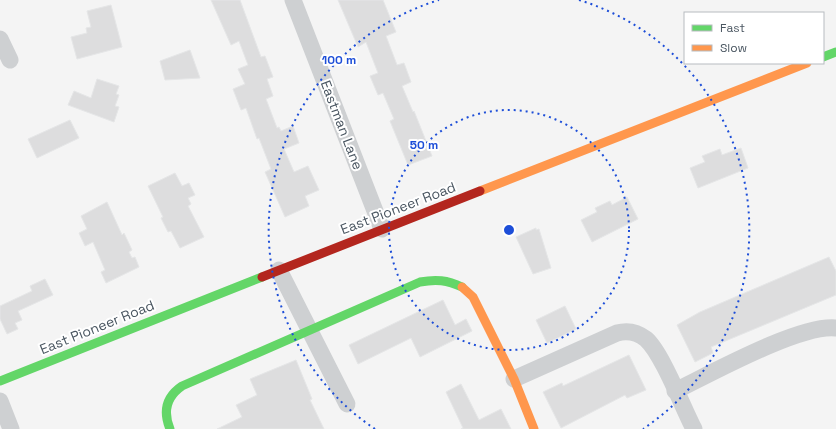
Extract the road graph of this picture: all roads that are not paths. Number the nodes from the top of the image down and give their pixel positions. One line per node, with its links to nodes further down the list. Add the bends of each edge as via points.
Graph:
1 (293, 0): 7 (street, Eastman Lane)
2 (0, 39): 5 (street)
3 (836, 52): 4 (main road)
4 (824, 57)
5 (10, 60)
6 (804, 64): 7 (main road, East Pioneer Road)
7 (382, 228): 8 (main road, East Pioneer Road)
8 (279, 270): 10 (street); 12 (main road, East Pioneer Road)
9 (836, 328): 13 (street, via 822,328 770,346)
10 (310, 331): 11 (main road, via 420,282 434,279 449,281 463,287 473,297); 15 (street); 17 (main road, via 178,388 171,396 166,409)
11 (514, 379): 13 (street, via 617,333 627,331 641,336 652,346); 18 (main road)
12 (0, 381)
13 (675, 391): 19 (street)
14 (0, 401): 16 (street)
15 (346, 404)
16 (11, 429)
17 (170, 429)
18 (534, 429)
19 (694, 429)

